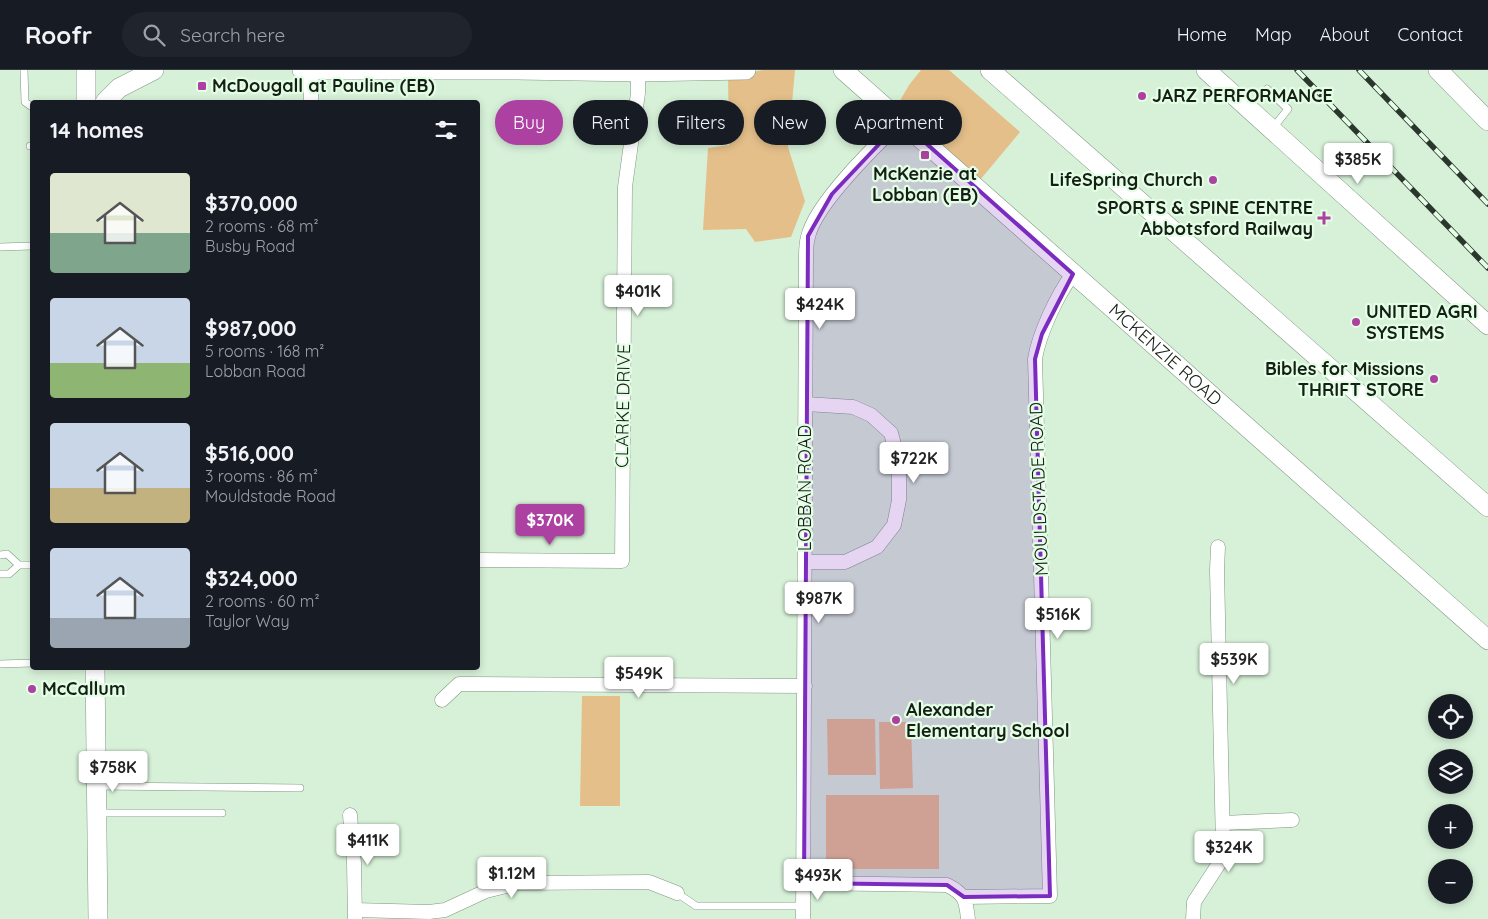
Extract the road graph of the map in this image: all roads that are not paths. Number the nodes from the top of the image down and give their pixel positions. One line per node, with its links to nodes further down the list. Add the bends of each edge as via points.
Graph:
1 (24, 70): 19 (lane, via 25,102)
2 (86, 70): 15 (street)
3 (154, 70): 16 (street, via 119,88)
4 (302, 70): 5 (street)
5 (312, 70): 6 (street); 17 (street)
6 (329, 70): 7 (street)
7 (516, 70): 13 (street)
8 (746, 70): 13 (street)
9 (843, 70): 18 (street, MCKENZIE ROAD)
10 (990, 70): 29 (street)
11 (1206, 70): 21 (street)
12 (1438, 70): 20 (street)
13 (638, 72): 32 (street, CLARKE DRIVE, via 625,187 622,561)
14 (1266, 89): 21 (lane, via 1288,109)
15 (86, 100)
16 (107, 100)
17 (311, 100)
18 (877, 100)
19 (30, 106)
20 (1488, 121)
21 (1272, 130): 27 (street)
22 (878, 145): 28 (street, LOBBAN ROAD, via 832,194 808,236)
23 (928, 145): 26 (street, MCKENZIE ROAD)
24 (30, 246): 25 (lane)
25 (0, 247)
26 (1072, 274): 37 (street, MCKENZIE ROAD); 52 (street, MOULDSTADE ROAD, via 1042,334 1035,359 1050,896)
27 (1488, 325)
28 (806, 404): 33 (street, LOBBAN ROAD); 33 (street, via 853,407 871,415 890,433 900,463 899,500 894,525 877,547 845,562)
29 (1488, 507)
30 (1218, 547): 49 (street)
31 (0, 555): 35 (lane, via 7,554)
32 (480, 560)
33 (805, 562): 41 (street, LOBBAN ROAD)
34 (30, 564): 35 (lane)
35 (19, 565): 36 (lane, via 9,574)
36 (0, 574)
37 (1488, 640)
38 (30, 663): 39 (lane)
39 (0, 664)
40 (95, 670): 43 (street)
41 (805, 686): 42 (street, via 459,684); 50 (street, LOBBAN ROAD)
42 (446, 698)
43 (96, 786): 44 (lane); 45 (street)
44 (300, 788)
45 (97, 813): 46 (lane); 55 (street)
46 (222, 813)
47 (350, 815): 54 (street)
48 (1292, 820): 49 (street)
49 (1222, 823): 57 (street, via 1220,862 1194,902)
50 (804, 884): 52 (street, via 947,885); 53 (street, LOBBAN ROAD)
51 (677, 893): 53 (lane, via 696,906); 54 (street, via 648,882 518,883 486,891 445,910)
52 (964, 897): 56 (street)
53 (803, 913)
54 (355, 915)
55 (98, 919)
56 (968, 919)
57 (1193, 919)

